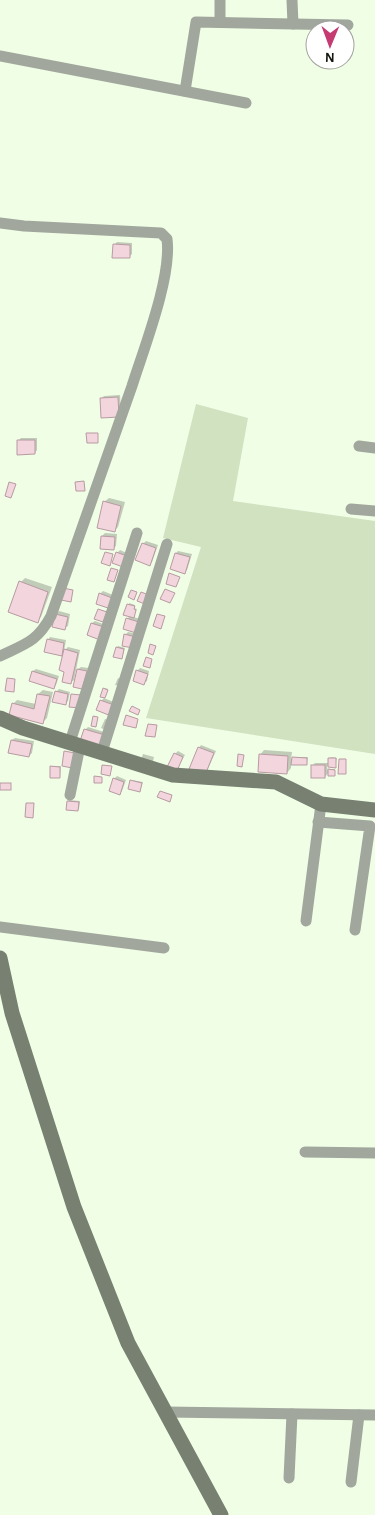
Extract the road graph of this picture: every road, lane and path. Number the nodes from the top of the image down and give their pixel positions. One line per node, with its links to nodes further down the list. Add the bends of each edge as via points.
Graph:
1 (220, 0): 3 (street)
2 (292, 0): 4 (street)
3 (220, 22): 4 (street); 7 (street, via 196,22)
4 (293, 24): 5 (street)
5 (305, 24)
6 (0, 56): 7 (street)
7 (185, 91): 8 (street)
8 (246, 102)
9 (0, 223): 16 (street, via 161,233 166,239 167,256 162,288 140,362 51,616 44,630 34,639)
10 (359, 446): 11 (street)
11 (375, 448)
12 (351, 510): 13 (street)
13 (375, 511)
14 (136, 533): 18 (street)
15 (167, 544): 19 (street)
16 (0, 656)
17 (0, 718): 18 (main road)
18 (75, 744): 19 (main road); 20 (street)
19 (102, 752): 21 (main road, via 173,775 276,782)
20 (70, 796)
21 (320, 804): 22 (main road); 23 (street)
22 (375, 810)
23 (318, 822): 24 (street); 26 (street, via 370,826)
24 (306, 921)
25 (0, 927): 27 (street)
26 (355, 930)
27 (164, 948)
28 (0, 958): 31 (main road, via 12,1013 74,1207 128,1343)
29 (305, 1152): 30 (street)
30 (375, 1153)
31 (166, 1412): 32 (street); 37 (main road)
32 (292, 1414): 33 (street); 35 (street)
33 (359, 1415): 34 (street); 36 (street)
34 (375, 1415)
35 (289, 1478)
36 (351, 1482)
37 (221, 1515)

